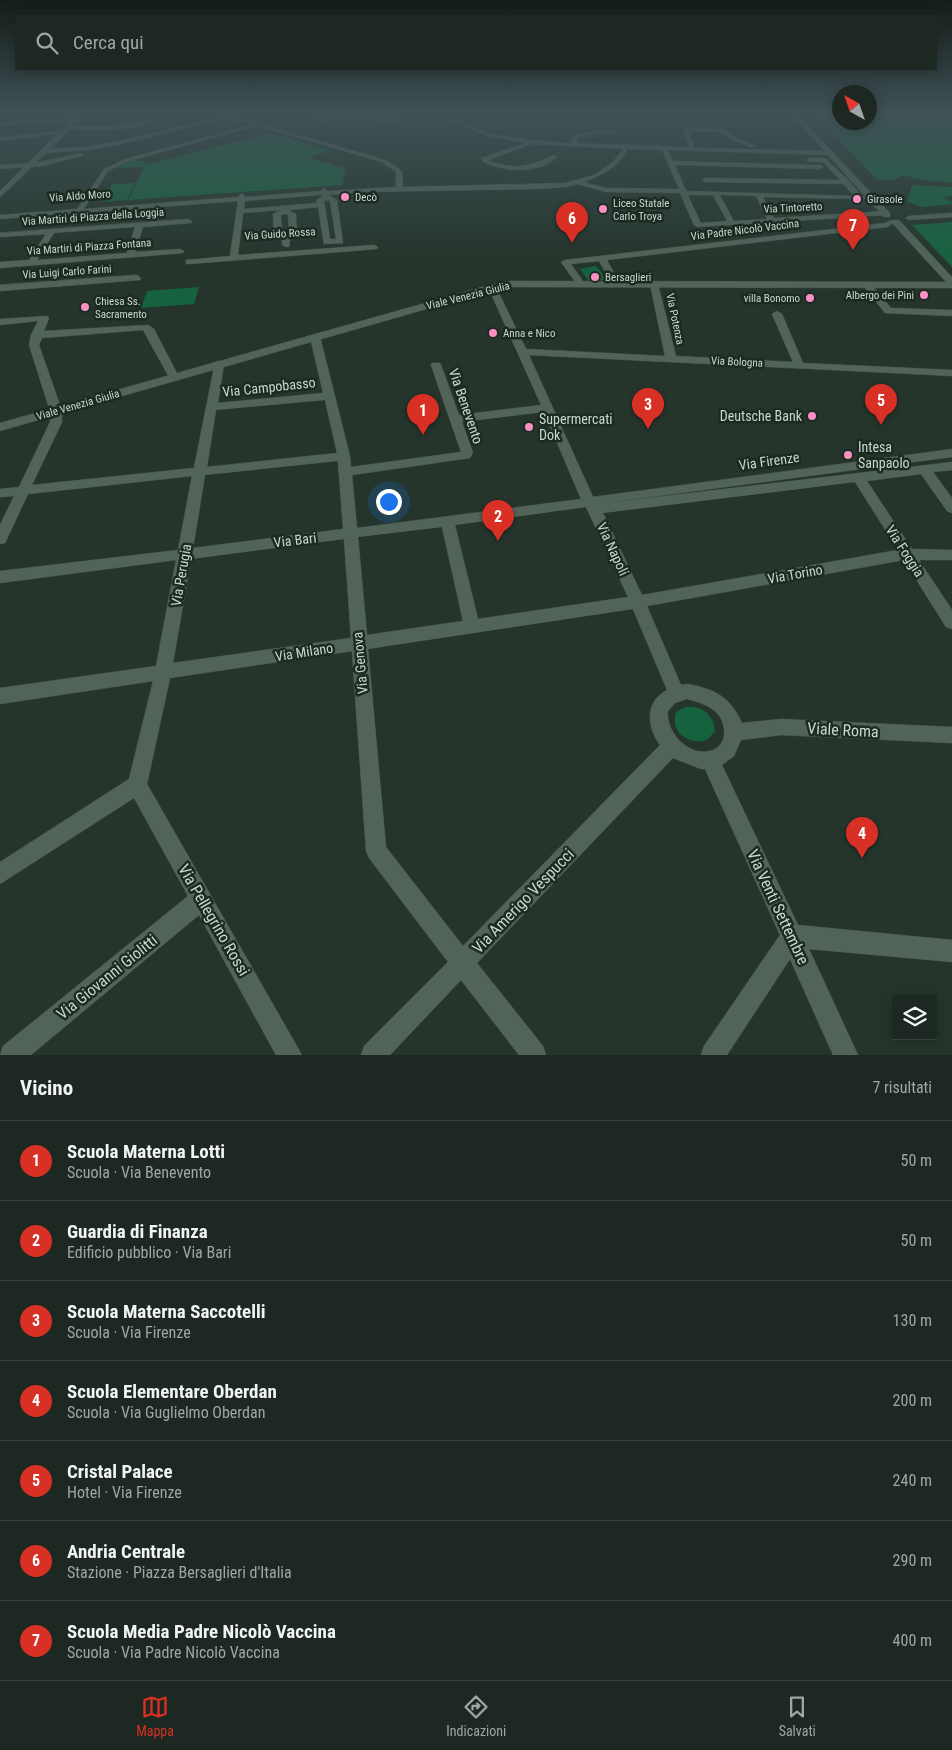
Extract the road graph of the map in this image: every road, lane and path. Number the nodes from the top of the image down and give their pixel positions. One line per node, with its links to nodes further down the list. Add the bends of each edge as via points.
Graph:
1 (31, 162): 14 (street)
2 (50, 162): 14 (street)
3 (123, 162): 32 (street, via 106,170)
4 (386, 162): 23 (street, via 399,171)
5 (489, 162): 6 (street, via 515,167)
6 (546, 162)
7 (605, 162): 23 (street, via 588,174 536,185)
8 (613, 162): 21 (street, via 596,176)
9 (697, 162): 17 (street)
10 (827, 162): 16 (street)
11 (839, 162): 20 (main road)
12 (671, 163): 17 (street); 24 (street)
13 (709, 164): 16 (street); 17 (street); 18 (street)
14 (28, 165): 15 (street); 27 (street)
15 (0, 167)
16 (832, 167): 19 (street)
17 (701, 172): 18 (street); 19 (street); 22 (street)
18 (715, 176): 19 (street)
19 (846, 181): 20 (street); 29 (street)
20 (858, 181): 30 (main road)
21 (578, 182): 23 (street, via 536,187); 24 (street, via 606,190)
22 (708, 187)
23 (401, 188): 28 (street, Via Aldo Moro)
24 (684, 192): 25 (street); 39 (street, Via Tintoretto, via 698,225)
25 (715, 193): 26 (street); 39 (street)
26 (758, 194): 29 (street); 37 (street)
27 (0, 195)
28 (324, 196): 31 (street, Via Aldo Moro); 33 (street); 44 (street, Via Guido Rossa); 44 (street, Via Guido Rossa, via 333,200 340,241)
29 (859, 197): 30 (street)
30 (872, 198): 36 (main road)
31 (241, 202): 32 (street, Via Aldo Moro); 33 (street); 46 (street, via 233,207 227,250)
32 (80, 209): 35 (street, Via Aldo Moro)
33 (286, 209): 43 (street, via 292,214 293,234); 43 (street, via 277,214 278,236)
34 (952, 215): 36 (main road)
35 (0, 216)
36 (897, 218): 37 (street, Via Tintoretto); 50 (street, Via Padre Nicolò Vaccina, via 887,225); 58 (main road)
37 (771, 220): 39 (street, Via Tintoretto)
38 (188, 221): 40 (street, Via Martiri di Piazza della Loggia)
39 (732, 223)
40 (140, 224): 41 (street, Via Martiri di Piazza della Loggia); 48 (street)
41 (52, 231): 42 (street, Via Martiri di Piazza della Loggia); 52 (street)
42 (0, 235)
43 (286, 242): 44 (street, Via Guido Rossa); 46 (street, Via Guido Rossa)
44 (328, 246): 45 (street); 49 (street)
45 (374, 247)
46 (236, 249): 49 (street)
47 (180, 251): 48 (street, Via Martiri di Piazza Fontana)
48 (130, 255): 52 (street, Via Martiri di Piazza Fontana)
49 (234, 258): 51 (street)
50 (600, 258): 55 (street, Via Padre Nicolò Vaccina, via 565,262); 56 (street)
51 (189, 262)
52 (31, 263): 53 (street, Via Martiri di Piazza Fontana)
53 (0, 265)
54 (137, 278): 61 (street, Via Luigi Carlo Farini)
55 (581, 284): 56 (main road, Viale Venezia Giulia); 60 (main road, Viale Venezia Giulia, via 530,283)
56 (616, 284): 57 (main road, Viale Venezia Giulia)
57 (654, 284): 59 (main road, Viale Venezia Giulia); 68 (street, Via Potenza)
58 (952, 284): 59 (main road, Viale Venezia Giulia)
59 (867, 285): 62 (street, via 888,311)
60 (492, 287): 66 (main road, Viale Venezia Giulia); 67 (street, Via Napoli)
61 (0, 288)
62 (952, 313)
63 (777, 314): 71 (street)
64 (0, 322): 65 (street, via 44,318)
65 (36, 335): 73 (street, via 145,326); 77 (street, via 34,345)
66 (315, 337): 69 (main road, Viale Venezia Giulia); 74 (street, Via Genova)
67 (521, 352): 68 (street, Via Bologna); 76 (street, Via Napoli)
68 (671, 359): 71 (street, Via Bologna)
69 (220, 364): 73 (main road, Viale Venezia Giulia); 75 (street, Via Perugia)
70 (436, 365): 78 (street, Via Benevento)
71 (799, 365): 72 (street, Via Bologna)
72 (952, 373)
73 (174, 377): 77 (main road, Viale Venezia Giulia)
74 (330, 396): 75 (street, Via Campobasso); 81 (street, Via Genova)
75 (212, 407): 84 (street, Via Perugia)
76 (548, 408): 78 (street); 89 (street, Via Napoli)
77 (56, 410): 79 (main road, Viale Venezia Giulia); 87 (street, via 56,422)
78 (454, 419): 85 (street, Via Benevento, via 467,453 465,456)
79 (0, 426)
80 (952, 454): 89 (street, Via Firenze, via 785,474)
81 (344, 456): 84 (street); 85 (street, Via Genova)
82 (952, 466): 83 (street, Via Firenze)
83 (924, 469): 86 (street, Via Firenze); 90 (street)
84 (200, 472): 87 (street); 94 (street, Via Perugia)
85 (346, 472): 92 (street, Via Genova)
86 (858, 477): 89 (street, Via Firenze); 95 (street, Via Foggia)
87 (23, 490): 88 (street); 93 (street)
88 (0, 493)
89 (592, 506): 91 (street, Via Bari); 98 (street, Via Napoli)
90 (952, 508)
91 (447, 521): 92 (street, Via Bari); 100 (street)
92 (349, 533): 94 (street, Via Bari); 101 (street, Via Genova)
93 (0, 539)
94 (185, 554): 97 (street, Via Bari); 102 (street, Via Perugia)
95 (906, 554): 96 (street, Via Torino); 98 (street, Via Torino); 99 (street, Via Foggia)
96 (952, 555)
97 (0, 577)
98 (638, 602): 100 (street, Via Milano); 103 (street, Via Napoli)
99 (952, 624)
100 (472, 627): 101 (street, Via Milano)
101 (359, 643): 102 (street, Via Milano); 114 (street, Via Genova, via 376,851)
102 (163, 673): 104 (street, Via Milano); 109 (street, Via Perugia)
103 (676, 692): 105 (street, via 698,692 719,703 728,712); 107 (street, via 662,702 658,719 662,733)
104 (0, 696)
105 (735, 732): 106 (street, Viale Roma, via 781,727); 108 (street, via 726,753)
106 (952, 735)
107 (672, 746): 108 (street, via 697,759); 114 (street, Via Amerigo Vespucci)
108 (710, 759): 112 (street, Via Venti Settembre)
109 (137, 785): 110 (street); 111 (street, Via Pellegrino Rossi)
110 (0, 874)
111 (202, 899): 115 (street, Via Giovanni Giolitti); 116 (street, Via Pellegrino Rossi)
112 (792, 936): 113 (street); 119 (street); 120 (street, Via Venti Settembre)
113 (952, 951)
114 (462, 963): 117 (street, Via Amerigo Vespucci); 118 (street, Via Genova)
115 (12, 1055)
116 (290, 1055)
117 (373, 1055)
118 (534, 1055)
119 (713, 1055)
120 (846, 1055)

